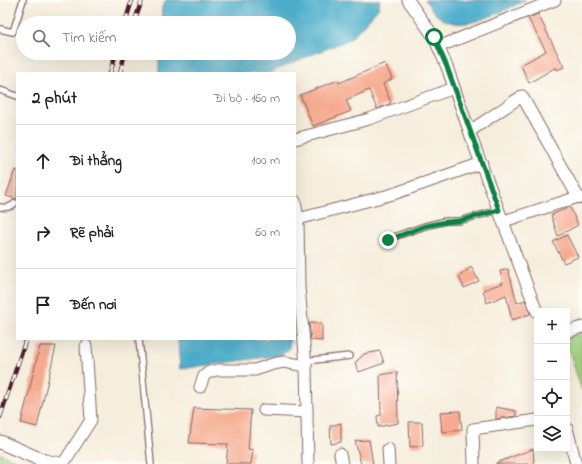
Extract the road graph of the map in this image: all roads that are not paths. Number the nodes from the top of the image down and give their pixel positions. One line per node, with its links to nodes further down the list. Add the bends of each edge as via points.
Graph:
1 (23, 0): 4 (lane)
2 (408, 0): 7 (street, via 434,37)
3 (555, 0): 7 (street)
4 (18, 16)
5 (16, 22): 6 (lane, via 13,32)
6 (0, 29)
7 (438, 47): 8 (street)
8 (454, 88): 11 (street); 12 (street, via 369,119)
9 (0, 90): 10 (lane)
10 (16, 96)
11 (470, 131): 13 (street); 14 (street, via 522,96)
12 (296, 140)
13 (482, 163): 18 (street); 19 (street, via 393,194)
14 (580, 198): 20 (street)
15 (15, 203): 16 (lane, via 8,208)
16 (0, 207)
17 (296, 207): 19 (street)
18 (499, 210): 20 (street); 21 (lane, via 459,221 425,226)
19 (298, 219): 28 (street, via 299,287)
20 (504, 221): 22 (street)
21 (388, 240)
22 (536, 308)
23 (582, 327): 24 (street)
24 (570, 331)
25 (139, 340): 38 (lane)
26 (86, 346): 37 (street, via 91,420)
27 (350, 356): 28 (lane)
28 (306, 364): 29 (street, via 284,362 255,370 217,370 204,376); 31 (street)
29 (200, 387)
30 (264, 410): 31 (street)
31 (308, 412): 39 (street)
32 (534, 420): 41 (street, via 473,429)
33 (570, 440): 42 (street)
34 (0, 442): 36 (street, via 44,461)
35 (388, 449): 40 (street)
36 (60, 464)
37 (63, 464)
38 (152, 464)
39 (308, 464)
40 (389, 464)
41 (474, 464)
42 (576, 464)

